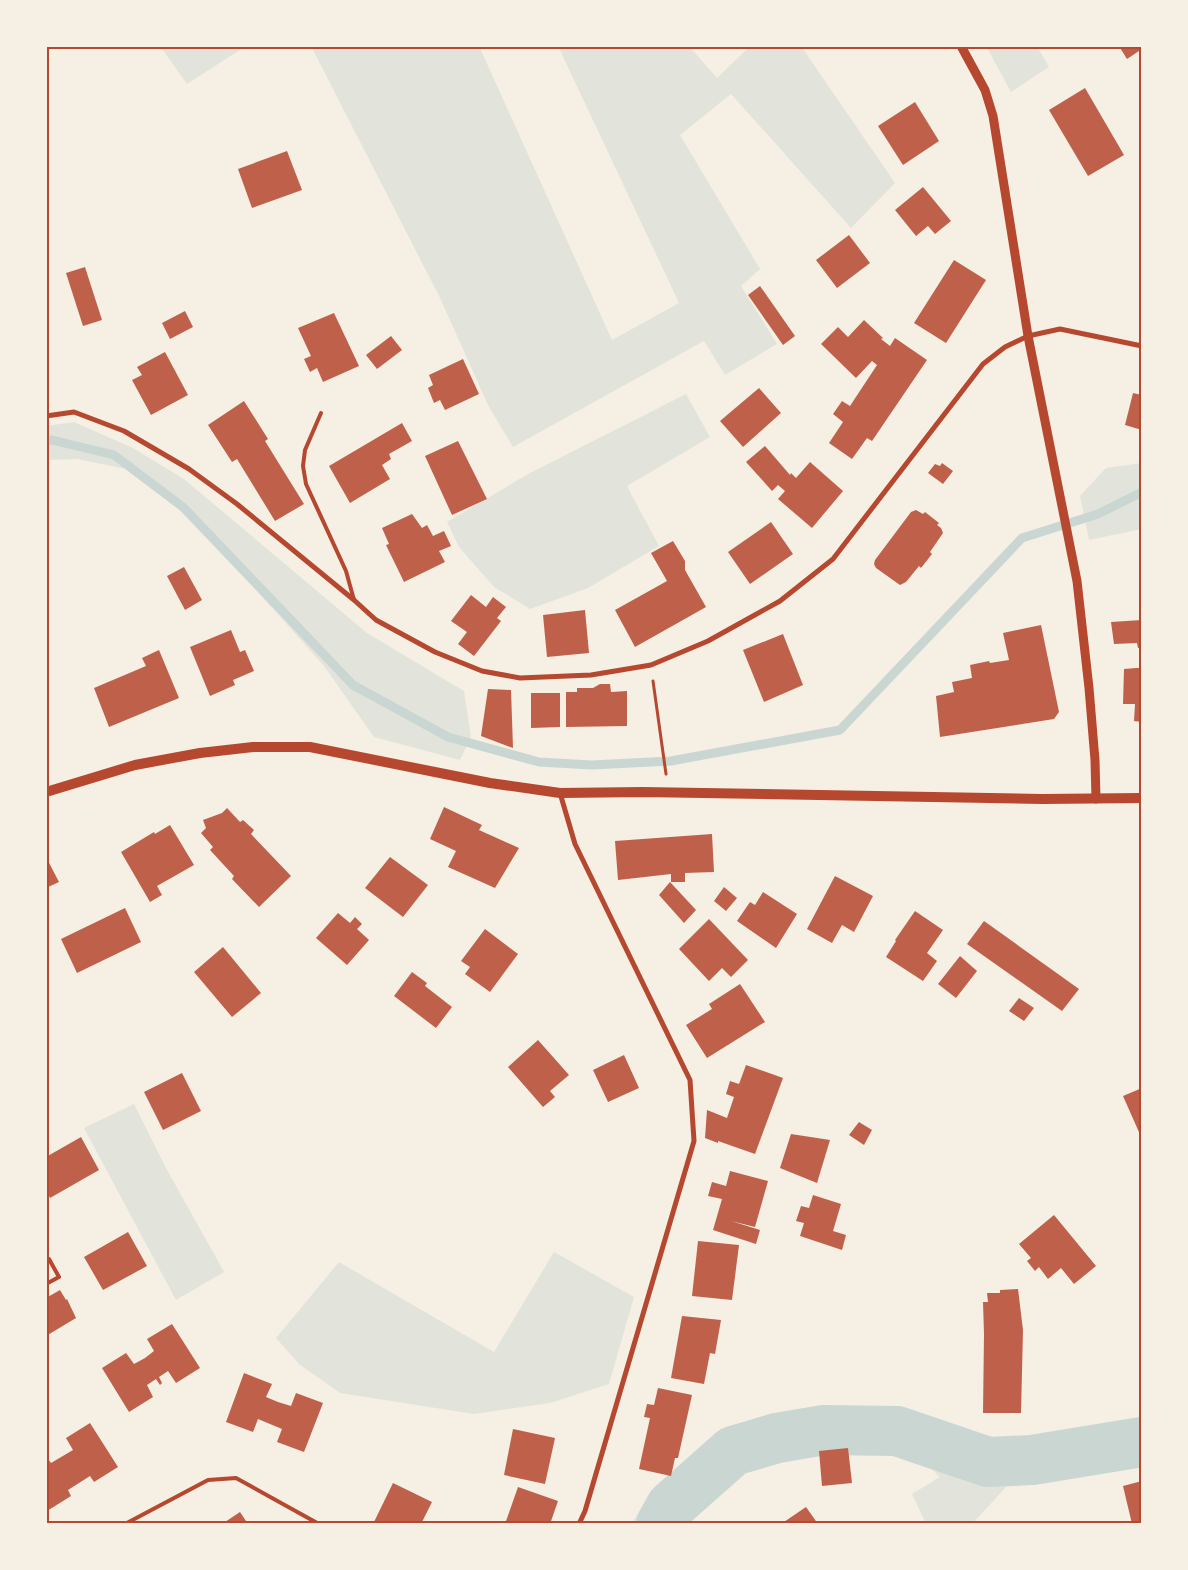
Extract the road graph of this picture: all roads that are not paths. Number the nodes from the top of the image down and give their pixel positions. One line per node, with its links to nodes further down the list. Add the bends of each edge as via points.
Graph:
1 (961, 46): 2 (street, via 985,90 993,116)
2 (1028, 336): 3 (street, via 1060,329); 6 (street, via 1005,347 983,364 834,559 780,601 708,641 651,665 591,675 520,678 482,671 435,652 376,620); 9 (street, via 1077,581 1089,688)
3 (1142, 346)
4 (321, 413): 6 (lane, via 305,450 306,484 346,571)
5 (46, 416): 6 (street, via 74,412 124,431 189,469)
6 (354, 600)
7 (46, 792): 8 (main road, via 135,765 200,753 253,747 310,747 490,783)
8 (560, 793): 9 (main road); 15 (street, via 574,844 690,1080 694,1141)
9 (1096, 798): 10 (main road)
10 (1142, 798)
11 (49, 1259): 12 (lane, via 59,1276)
12 (46, 1284)
13 (125, 1524): 14 (lane, via 208,1480 236,1478)
14 (319, 1524)
15 (579, 1524)

